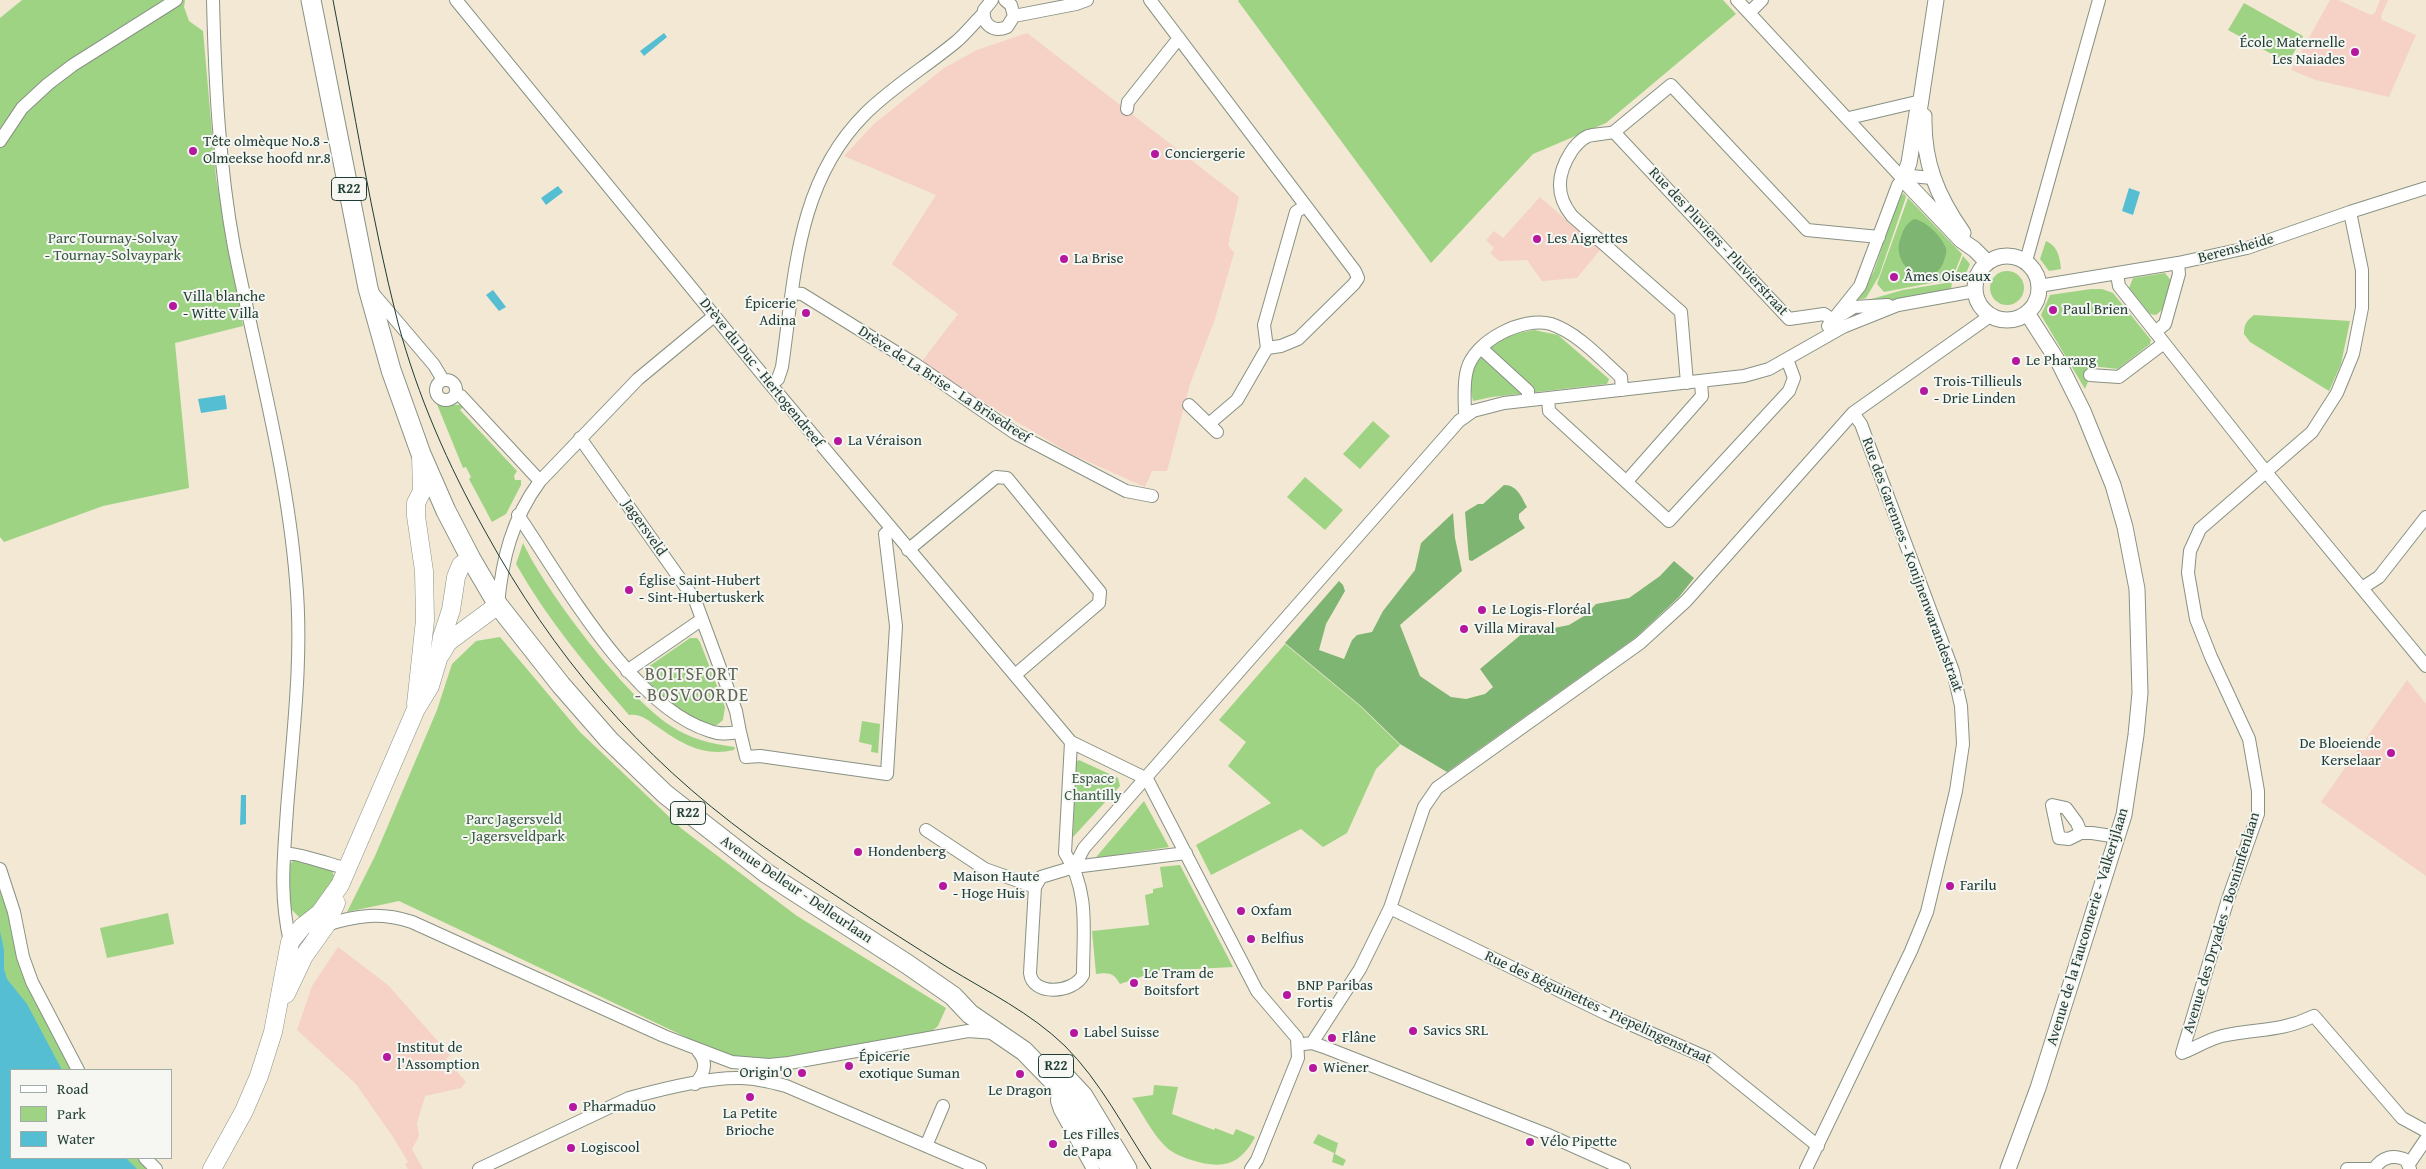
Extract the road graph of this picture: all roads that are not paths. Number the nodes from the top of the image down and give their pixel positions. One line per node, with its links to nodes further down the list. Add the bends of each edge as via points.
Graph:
1 (213, 0): 84 (street, via 222,153 234,244 280,468 296,579 300,646)
2 (311, 0): 36 (main road, Avenue Delleur - Delleurlaan / R22)
3 (1005, 0): 14 (street, via 1011,5)
4 (1087, 0): 14 (street)
5 (1150, 0): 16 (street)
6 (1737, 0): 13 (street)
7 (1762, 0): 13 (street)
8 (1936, 0): 18 (street)
9 (2099, 0): 31 (street)
10 (174, 1): 22 (street, via 48,84 22,108)
11 (460, 1): 40 (street, Drève du Duc - Hertogendreef)
12 (987, 4): 15 (street); 17 (street)
13 (1749, 13): 20 (street)
14 (1014, 16): 15 (street, via 1007,27)
15 (989, 26): 17 (street)
16 (1179, 38): 19 (street, via 1128,102); 27 (street)
17 (958, 40): 38 (street, via 865,114 840,142 824,169 801,230)
18 (1920, 104): 20 (street); 23 (street); 24 (street)
19 (1127, 109)
20 (1849, 118): 23 (street)
21 (1614, 132): 29 (street, via 1670,85 1807,230); 42 (street, Rue des Pluviers - Pluvierstraat, via 1789,319 1824,314); 50 (street, via 1587,136 1575,147 1560,175 1562,199 1572,216 1680,312)
22 (0, 141)
23 (1903, 179): 24 (street, via 1911,176); 26 (street); 29 (street)
24 (1934, 183): 26 (street, via 1929,194); 30 (street)
25 (2426, 188): 28 (street, Berensheide)
26 (1916, 195): 30 (street)
27 (1305, 206): 45 (street, via 1296,212 1265,319); 45 (street, via 1358,278 1298,339)
28 (2350, 212): 33 (street, Berensheide, via 2248,248); 60 (street, Avenue des Dryades - Bosnimfenlaan, via 2359,250 2363,290 2354,354 2337,393 2312,432)
29 (1879, 238): 42 (street, via 1860,286)
30 (1974, 249): 32 (street)
31 (2026, 261): 32 (street, via 2016,256 2002,256); 35 (street, via 2035,272)
32 (1987, 262): 37 (street, via 1976,279)
33 (2178, 263): 34 (street, Berensheide); 43 (street, via 2179,274 2165,324)
34 (2117, 274): 35 (street, Berensheide); 43 (street, via 2119,286)
35 (2039, 286): 39 (street, via 2036,303)
36 (368, 288): 59 (main road, Avenue Delleur - Delleurlaan / R22, via 390,370); 61 (street, Avenue Delleur - Delleurlaan, via 434,365 443,380 436,388 440,399 451,400 456,394 461,396)
37 (1975, 291): 41 (street, via 1978,302); 42 (street, via 1898,305)
38 (793, 293): 51 (street, via 782,368 778,379); 63 (street, Drève de La Brise - La Brisedreef, via 802,294 915,364 1015,433 1126,491)
39 (2027, 313): 41 (street, via 2007,320); 82 (street, Avenue de la Fauconnerie - Valkerijlaan, via 2059,363 2089,425 2126,528 2138,589 2140,693 2132,764)
40 (714, 316): 51 (street, Drève du Duc - Hertogendreef); 58 (street, via 638,379)
41 (1990, 316): 56 (street)
42 (1838, 323): 47 (street)
43 (2155, 332): 44 (street)
44 (2164, 343): 48 (street, via 2118,377); 60 (street)
45 (1267, 348): 55 (street, via 1237,400 1214,428)
46 (1481, 348): 52 (street, via 1514,328 1534,323 1551,324 1566,331 1621,377); 54 (street, via 1528,391); 57 (street, via 1467,369)
47 (1787, 359): 49 (street, via 1769,369 1744,376); 62 (street, via 1794,378 1789,391 1669,521)
48 (2090, 375)
49 (1701, 382): 50 (street); 62 (street, via 1702,396)
50 (1687, 383): 52 (street)
51 (771, 385): 66 (street, Drève du Duc - Hertogendreef)
52 (1622, 390): 53 (street)
53 (1548, 398): 54 (street); 62 (street, via 1549,411)
54 (1528, 400): 57 (street, via 1487,405)
55 (1189, 406)
56 (1853, 413): 89 (street, via 1661,625 1437,788 1424,807); 108 (street, Rue des Garennes - Konijnenwarandestraat, via 1862,424 1953,671 1961,706 1963,744 1956,791 1927,912)
57 (1465, 416): 79 (street)
58 (580, 438): 61 (street); 71 (street, Jagersveld, via 695,600)
59 (421, 454): 68 (main road, Avenue Delleur - Delleurlaan / R22); 76 (main road, via 422,491 416,503 416,516 424,571 425,620)
60 (2266, 472): 69 (street); 105 (street, Avenue des Dryades - Bosnimfenlaan, via 2200,529 2190,552 2188,573 2196,619 2249,739 2258,791 2258,814 2228,899 2182,1053 2221,1036 2272,1031 2314,1016 2402,1118)
61 (540, 481): 64 (street)
62 (1627, 481)
63 (1152, 496)
64 (518, 515): 70 (street, via 503,563); 74 (street)
65 (2426, 518): 69 (street, via 2379,577)
66 (891, 529): 67 (street, Drève du Duc - Hertogendreef); 77 (street, Jagersveld, via 885,534 896,626 887,774 760,756 746,757)
67 (908, 550): 75 (street, Drève du Duc - Hertogendreef); 75 (street, via 996,478 1007,478 1100,592 1099,603)
68 (471, 559): 70 (main road, Avenue Delleur - Delleurlaan / R22); 72 (main road, via 461,565 456,577)
69 (2362, 588): 73 (street)
70 (498, 604): 72 (main road, via 448,642); 92 (main road, Avenue Delleur - Delleurlaan / R22, via 603,733 665,794 766,873)
71 (702, 620): 74 (street); 77 (street, Jagersveld, via 736,711)
72 (439, 656): 76 (main road, via 430,686)
73 (2426, 666)
74 (627, 671): 77 (street, via 667,708 695,725 712,732)
75 (1015, 675): 78 (street, Drève du Duc - Hertogendreef)
76 (416, 710): 87 (main road)
77 (740, 732)
78 (1071, 742): 79 (street, Drève du Duc - Hertogendreef); 85 (street, via 1065,853)
79 (1146, 779): 83 (street); 85 (street, via 1084,848)
80 (926, 830): 88 (street, via 985,869)
81 (2081, 833): 82 (street)
82 (2118, 837): 122 (street, Avenue de la Fauconnerie - Valkerijlaan, via 2038,1088)
83 (1186, 853): 85 (street); 96 (street, via 1241,962 1264,1000 1294,1032)
84 (284, 857): 87 (street, via 296,854 323,864); 91 (street, via 282,894)
85 (1074, 867): 88 (street, via 1041,877); 88 (street, via 1081,886 1084,912 1083,975 1074,987 1039,988 1030,981)
86 (0, 869): 99 (street, via 32,982)
87 (344, 877): 90 (main road); 91 (main road, via 320,913 302,927)
88 (1035, 893)
89 (1390, 908): 95 (street, via 1360,969); 108 (street, Rue des Béguinettes - Piepelingenstraat, via 1599,1010 1710,1059)
90 (326, 925): 93 (main road, via 304,956); 97 (street, via 369,915 392,915)
91 (289, 945): 93 (main road)
92 (953, 996): 94 (main road, R22, via 970,1014); 119 (main road, R22, via 975,1005 1017,1033 1049,1060 1083,1096)
93 (273, 1032): 104 (main road)
94 (1000, 1033): 98 (street, via 968,1031); 102 (main road, R22, via 1024,1051)
95 (1312, 1043): 96 (street); 120 (street, via 1546,1134)
96 (1298, 1044): 110 (street, via 1298,1058)
97 (698, 1051): 98 (street, via 741,1064); 100 (street, via 703,1057 704,1068 702,1077)
98 (789, 1063): 101 (street, via 784,1074)
99 (77, 1069)
100 (695, 1084): 101 (street, via 739,1078); 115 (street, via 629,1098)
101 (786, 1086): 107 (street)
102 (1058, 1086): 117 (street, via 1060,1110); 118 (main road, R22)
103 (943, 1106): 107 (street)
104 (244, 1111): 113 (main road); 114 (main road, via 243,1126)
105 (2426, 1131)
106 (2426, 1139): 111 (street)
107 (926, 1146): 116 (street)
108 (1818, 1146): 121 (street, Rue des Garennes - Konijnenwarandestraat)
109 (146, 1159): 112 (street)
110 (1255, 1166)
111 (2409, 1167): 124 (street, via 2399,1156 2378,1162)
112 (156, 1169)
113 (212, 1169)
114 (223, 1169)
115 (479, 1169)
116 (980, 1169)
117 (1093, 1169)
118 (1111, 1169)
119 (1127, 1169)
120 (1624, 1169)
121 (1806, 1169)
122 (2008, 1169)
123 (2347, 1169): 124 (street)
124 (2373, 1169)

